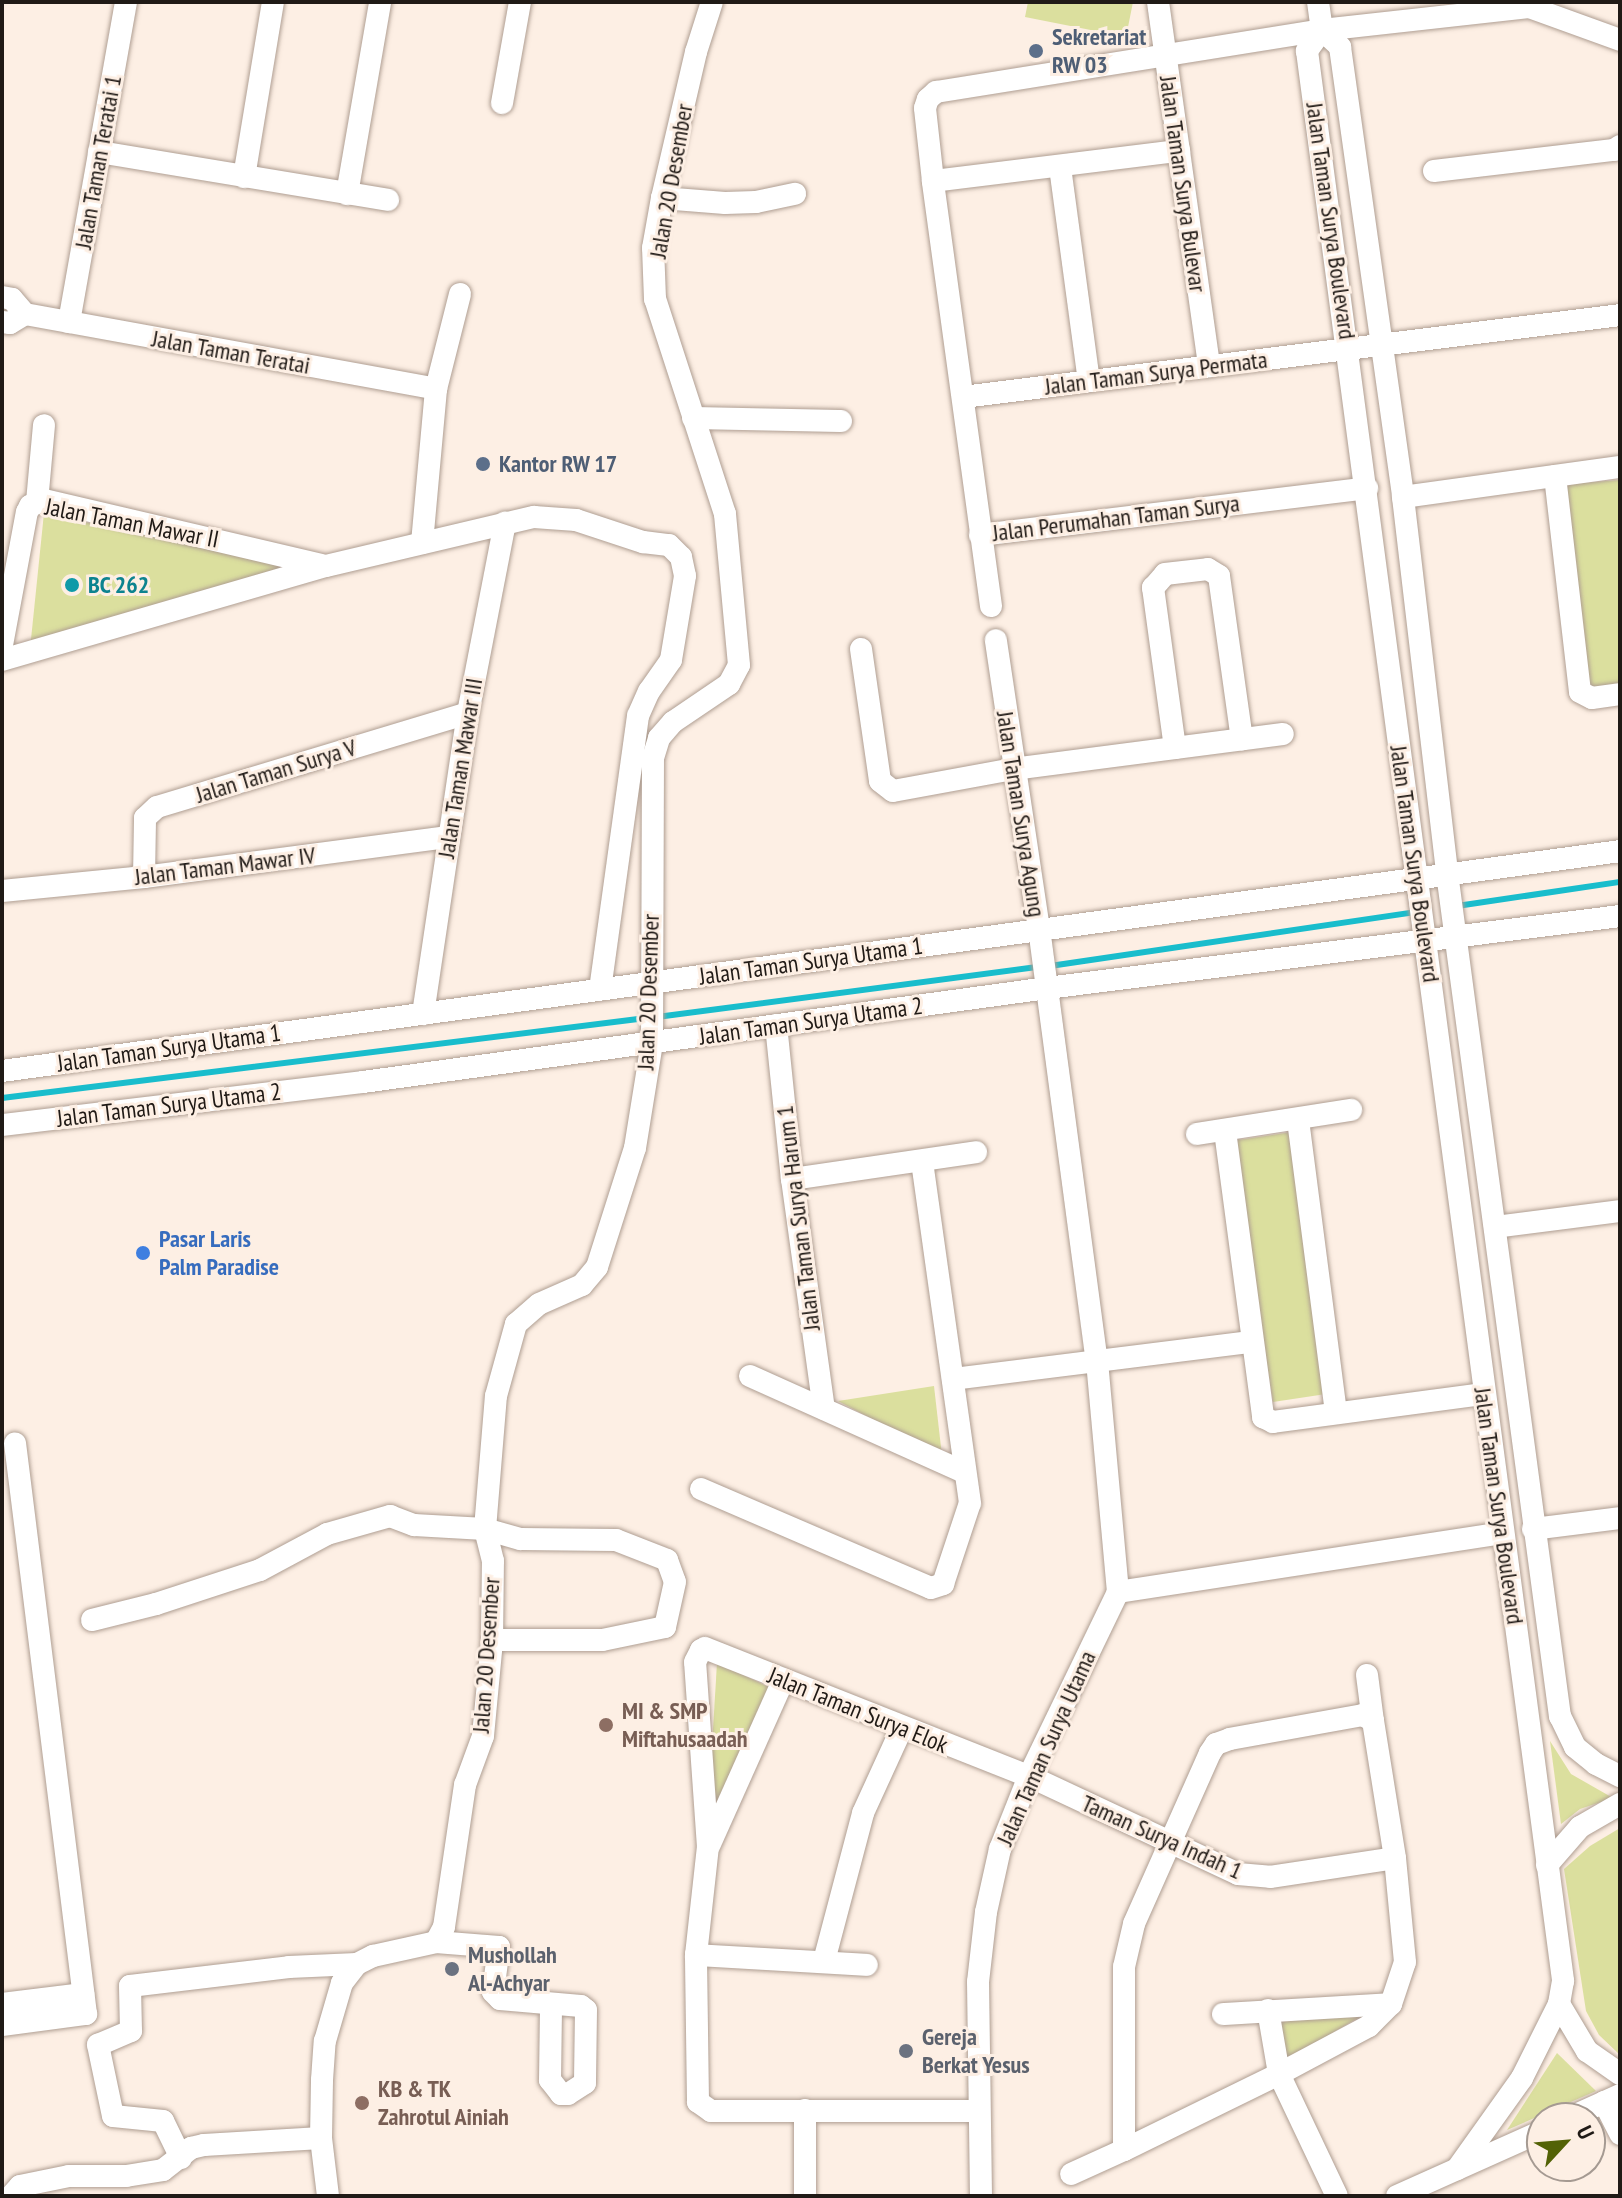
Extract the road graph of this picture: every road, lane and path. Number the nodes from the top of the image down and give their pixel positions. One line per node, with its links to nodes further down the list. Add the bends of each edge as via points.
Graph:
1 (126, 2): 15 (street, Jalan Taman Teratai 1)
2 (273, 2): 18 (street)
3 (380, 2): 20 (street)
4 (520, 2): 12 (street)
5 (712, 2): 22 (street, Jalan 20 Desember)
6 (1158, 2): 11 (street, Jalan Taman Surya Bulevar)
7 (1318, 2): 9 (street)
8 (1530, 4): 9 (street, Jalan Perumahan Taman Surya); 10 (street)
9 (1322, 30): 11 (street, Jalan Perumahan Taman Surya); 30 (street, Jalan Taman Surya Boulevard, via 1340,47); 31 (street, Jalan Taman Surya Boulevard, via 1307,51)
10 (1620, 40)
11 (1165, 57): 14 (street, Jalan Taman Surya Bulevar); 19 (street, Jalan Perumahan Taman Surya, via 936,92 925,108)
12 (502, 103)
13 (1620, 146): 17 (street)
14 (1179, 151): 16 (street); 32 (street, Jalan Taman Surya Bulevar)
15 (99, 152): 18 (street); 29 (street, Jalan Taman Teratai 1)
16 (1060, 167): 19 (street); 33 (street)
17 (1434, 171)
18 (244, 177): 20 (street)
19 (933, 181): 35 (street, Jalan Perumahan Taman Surya)
20 (347, 194): 23 (street)
21 (795, 194): 22 (street, via 725,203)
22 (662, 198): 36 (street, Jalan 20 Desember, via 653,248 655,299)
23 (388, 200)
24 (460, 294): 34 (street)
25 (2, 297): 26 (street, Jalan Taman Teratai, via 12,299)
26 (25, 314): 28 (street, Jalan Taman Teratai); 29 (street, Jalan Taman Teratai)
27 (1620, 315): 30 (street, Jalan Taman Surya Permata)
28 (2, 322)
29 (69, 322): 34 (street, Jalan Taman Teratai)
30 (1380, 343): 31 (street, Jalan Taman Surya Permata); 42 (street, Jalan Taman Surya Boulevard)
31 (1348, 348): 32 (street, Jalan Taman Surya Permata); 41 (street, Jalan Taman Surya Boulevard)
32 (1209, 366): 33 (street, Jalan Taman Surya Permata)
33 (1089, 381): 35 (street, Jalan Taman Surya Permata)
34 (436, 389): 46 (street)
35 (963, 397): 45 (street, Jalan Perumahan Taman Surya)
36 (693, 418): 37 (street); 71 (street, Jalan 20 Desember, via 725,514 739,665 729,684 673,722 659,738 653,758)
37 (841, 421)
38 (44, 425): 43 (street)
39 (1620, 467): 40 (street)
40 (1555, 476): 42 (street); 53 (street, via 1577,694)
41 (1367, 488): 45 (street, Jalan Perumahan Taman Surya); 63 (street, Jalan Taman Surya Boulevard)
42 (1403, 497): 62 (street, Jalan Taman Surya Boulevard)
43 (37, 502): 47 (street, Jalan Taman Mawar II); 50 (street, Jalan Taman Mawar II, via 27,512)
44 (505, 523): 46 (street); 54 (street, Jalan Taman Mawar III); 70 (street, via 546,517 590,523 643,542 669,545 684,565 671,660 638,716)
45 (980, 535): 48 (street)
46 (422, 543): 47 (street)
47 (326, 566): 52 (street)
48 (991, 606)
49 (996, 640): 58 (street, Jalan Taman Surya Agung)
50 (2, 645)
51 (861, 649): 58 (street, via 885,788 893,791)
52 (2, 660)
53 (1620, 694)
54 (468, 713): 59 (street, Jalan Taman Mawar III); 61 (street, Jalan Taman Surya V, via 157,807 145,818)
55 (1283, 734): 56 (street)
56 (1242, 739): 57 (street); 57 (street, via 1219,576 1208,569 1165,574 1153,588)
57 (1175, 748): 58 (street)
58 (1013, 769): 68 (street, Jalan Taman Surya Agung)
59 (448, 837): 61 (street, Jalan Taman Mawar IV); 72 (street, Jalan Taman Mawar III)
60 (1620, 851): 62 (street, Jalan Taman Surya Utama 1)
61 (144, 877): 64 (street, Jalan Taman Mawar IV)
62 (1448, 880): 63 (street, Jalan Taman Surya Utama 1); 66 (street, Jalan Taman Surya Boulevard)
63 (1416, 885): 67 (street, Jalan Taman Surya Boulevard); 68 (street, Jalan Taman Surya Utama 1)
64 (2, 891)
65 (1620, 916): 66 (street, Jalan Taman Surya Utama 2)
66 (1455, 926): 67 (street, Jalan Taman Surya Utama 2); 85 (street, Jalan Taman Surya Boulevard)
67 (1425, 931): 69 (street, Jalan Taman Surya Utama 2); 90 (street, Jalan Taman Surya Boulevard)
68 (1040, 934): 69 (street, Jalan Taman Surya Agung); 71 (street, Jalan Taman Surya Utama 1)
69 (1046, 981): 73 (street, Jalan Taman Surya Utama 2); 87 (street)
70 (600, 989): 71 (street, Jalan Taman Surya Utama 1); 72 (street, Jalan Taman Surya Utama 1)
71 (651, 989): 74 (street, Jalan 20 Desember)
72 (423, 1014): 75 (street, Jalan Taman Surya Utama 1)
73 (776, 1025): 74 (street, Jalan Taman Surya Utama 2); 83 (street, Jalan Taman Surya Harum 1)
74 (652, 1035): 78 (street, Jalan Taman Surya Utama 2, via 363,1082); 99 (street, Jalan 20 Desember, via 635,1148 597,1267 582,1285 539,1304 516,1324 496,1396)
75 (2, 1071)
76 (1351, 1110): 77 (street)
77 (1298, 1120): 79 (street); 93 (street)
78 (2, 1125)
79 (1225, 1131): 80 (street); 86 (street)
80 (1197, 1134)
81 (976, 1152): 82 (street)
82 (922, 1162): 83 (street); 89 (street)
83 (792, 1179): 91 (street, Jalan Taman Surya Harum 1)
84 (1620, 1211): 85 (street)
85 (1495, 1227): 100 (street, Jalan Taman Surya Boulevard)
86 (1250, 1342): 87 (street); 92 (street)
87 (1097, 1363): 89 (street); 102 (street)
88 (750, 1376): 91 (street)
89 (953, 1379): 96 (street)
90 (1484, 1394): 93 (street); 101 (street, Jalan Taman Surya Boulevard)
91 (824, 1409): 96 (street)
92 (1261, 1412): 93 (street, via 1273,1422); 94 (street)
93 (1336, 1413)
94 (1265, 1440)
95 (15, 1443): 121 (street)
96 (964, 1472): 97 (street, via 970,1503 938,1588)
97 (701, 1489)
98 (1620, 1518): 100 (street)
99 (485, 1529): 103 (street, via 414,1525 390,1516 327,1534 260,1570); 104 (street, Jalan 20 Desember, via 493,1561); 104 (street, via 521,1539 616,1540 667,1560 676,1588 665,1627 602,1640)
100 (1533, 1529): 110 (street, Jalan Taman Surya Boulevard, via 1563,1726 1583,1755)
101 (1503, 1533): 102 (street); 115 (street, Jalan Taman Surya Boulevard)
102 (1118, 1592): 109 (street, Jalan Taman Surya Utama)
103 (92, 1620)
104 (492, 1640): 116 (street, Jalan 20 Desember, via 483,1736 465,1785 444,1927)
105 (1367, 1675): 107 (street)
106 (783, 1681): 108 (street, Jalan Taman Surya Elok); 113 (street); 113 (street, Jalan Taman Surya Elok, via 705,1648 696,1654)
107 (1373, 1721): 112 (street, via 1363,1715 1216,1744); 114 (street)
108 (902, 1728): 109 (street, Jalan Taman Surya Elok); 118 (street, via 863,1813)
109 (1029, 1776): 112 (street, Taman Surya Indah 1); 133 (street, Jalan Taman Surya Utama, via 1000,1849 986,1912 978,1982)
110 (1620, 1776)
111 (1620, 1804): 115 (street, via 1580,1827)
112 (1171, 1843): 114 (street, Taman Surya Indah 1, via 1256,1877); 137 (street, via 1134,1924 1124,1967)
113 (708, 1847): 117 (street)
114 (1395, 1858): 123 (street, via 1405,1962)
115 (1547, 1865): 124 (street, Jalan Taman Surya Boulevard, via 1563,1969)
116 (436, 1942): 119 (street); 125 (street, via 499,1947 495,1997)
117 (696, 1955): 118 (street); 132 (street, via 698,2102 711,2111)
118 (824, 1961): 120 (street)
119 (357, 1964): 135 (street, via 342,1983 325,2041); 138 (street, via 130,1986 131,2031 98,2045 113,2116 163,2121)
120 (867, 1965)
121 (83, 1994): 122 (street); 128 (street, via 86,2014)
122 (2, 2004)
123 (1391, 2004): 126 (street); 129 (street, via 1369,2026)
124 (1559, 2004): 130 (street, via 1587,2051); 139 (street, Jalan Taman Surya Boulevard, via 1511,2097)
125 (551, 2005)
126 (1268, 2010): 127 (street); 129 (street)
127 (1223, 2014)
128 (2, 2025)
129 (1279, 2074): 137 (street); 145 (street)
130 (1620, 2074)
131 (1612, 2099): 134 (street)
132 (805, 2110): 133 (street); 143 (street)
133 (979, 2111): 144 (street, Jalan Taman Surya Utama)
134 (1620, 2134)
135 (321, 2138): 138 (street, via 204,2145); 142 (street)
136 (1526, 2138): 139 (street, Jalan Taman Surya Boulevard)
137 (1124, 2150): 140 (street)
138 (181, 2158): 141 (street, via 163,2170 69,2176 20,2186)
139 (1457, 2169): 146 (street, Jalan Taman Surya Boulevard)
140 (1071, 2174)
141 (11, 2196)
142 (328, 2196)
143 (805, 2196)
144 (981, 2196)
145 (1337, 2196)
146 (1397, 2196)

